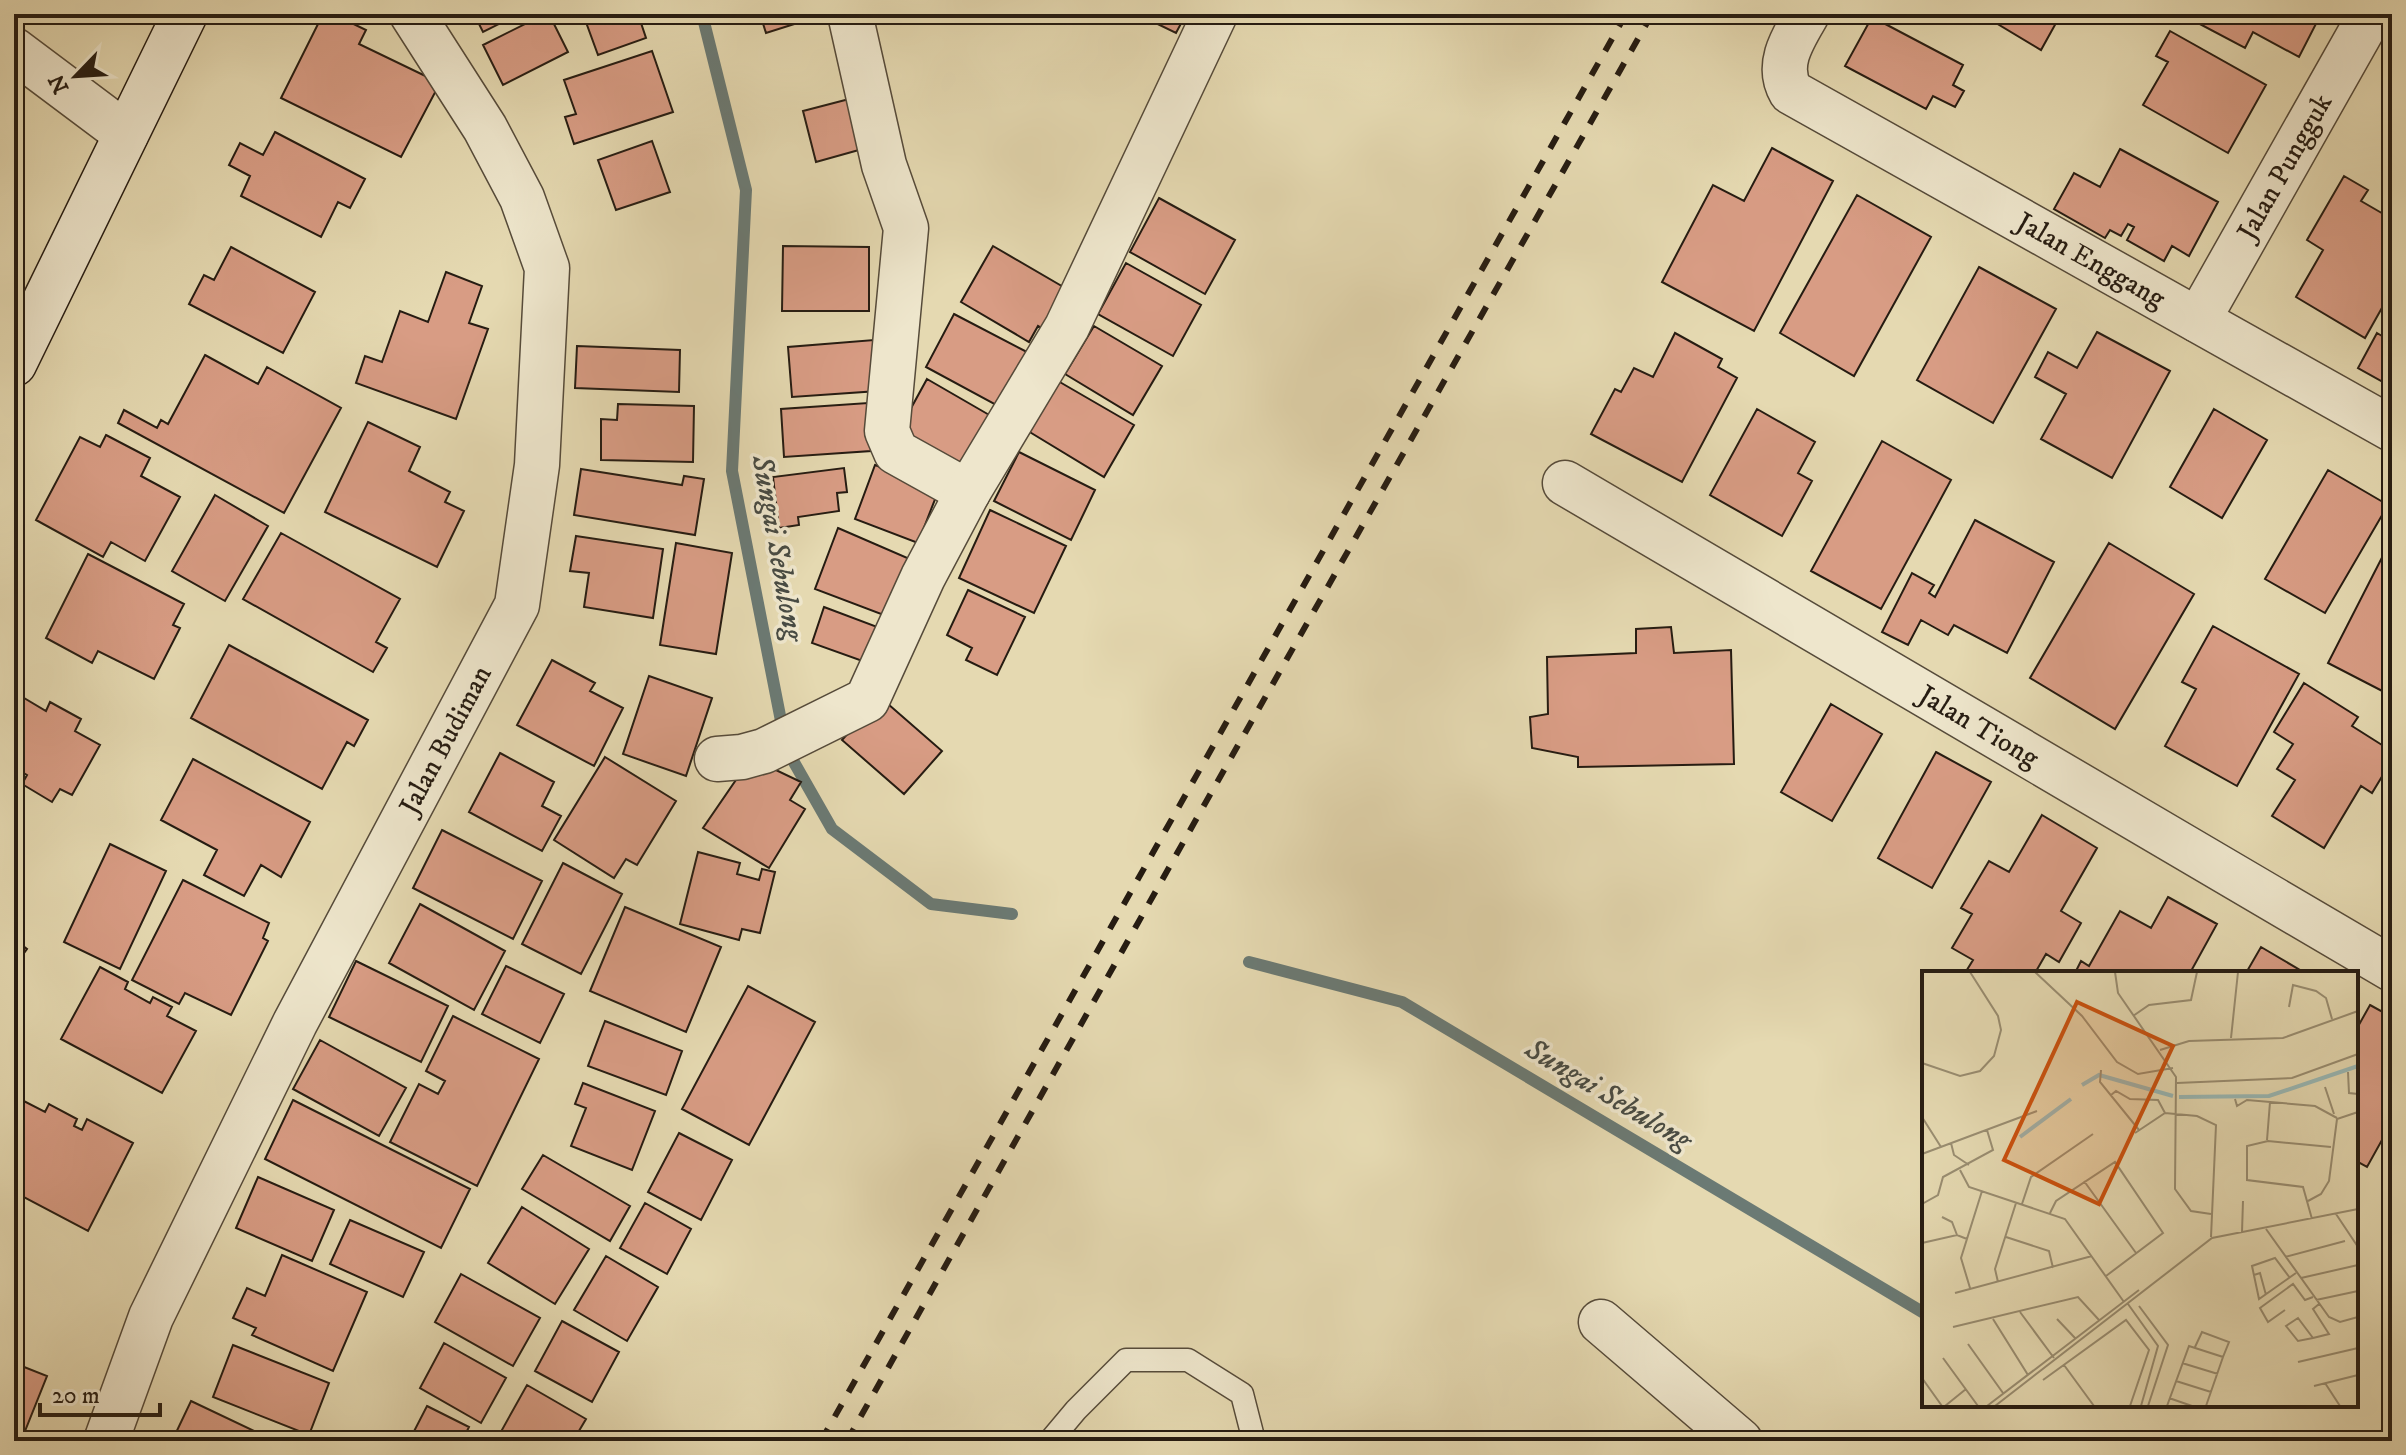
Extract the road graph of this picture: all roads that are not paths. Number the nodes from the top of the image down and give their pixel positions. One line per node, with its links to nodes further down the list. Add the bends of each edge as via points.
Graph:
1 (185, 14): 8 (street)
2 (412, 14): 17 (street, Jalan Budiman, via 500,156 522,198 547,268 537,465 517,605 295,1023 151,1317)
3 (850, 14): 13 (street, via 884,165 906,228 887,431 896,452)
4 (1215, 14): 13 (street, via 1067,327)
5 (1807, 14): 9 (street, Jalan Enggang, via 1783,68 1791,92)
6 (2371, 14): 9 (street, Jalan Pungguk)
7 (14, 50): 8 (street)
8 (126, 134): 10 (street)
9 (2198, 320): 11 (street, Jalan Enggang)
10 (14, 364)
11 (2392, 429)
12 (1565, 483): 15 (street, Jalan Tiong)
13 (968, 492): 14 (street, via 867,700 776,746)
14 (717, 759)
15 (2392, 969)
16 (1601, 1322): 20 (street)
17 (106, 1441)
18 (1050, 1441): 19 (lane, via 1126,1360 1188,1360 1242,1394)
19 (1254, 1441)
20 (1740, 1441)

